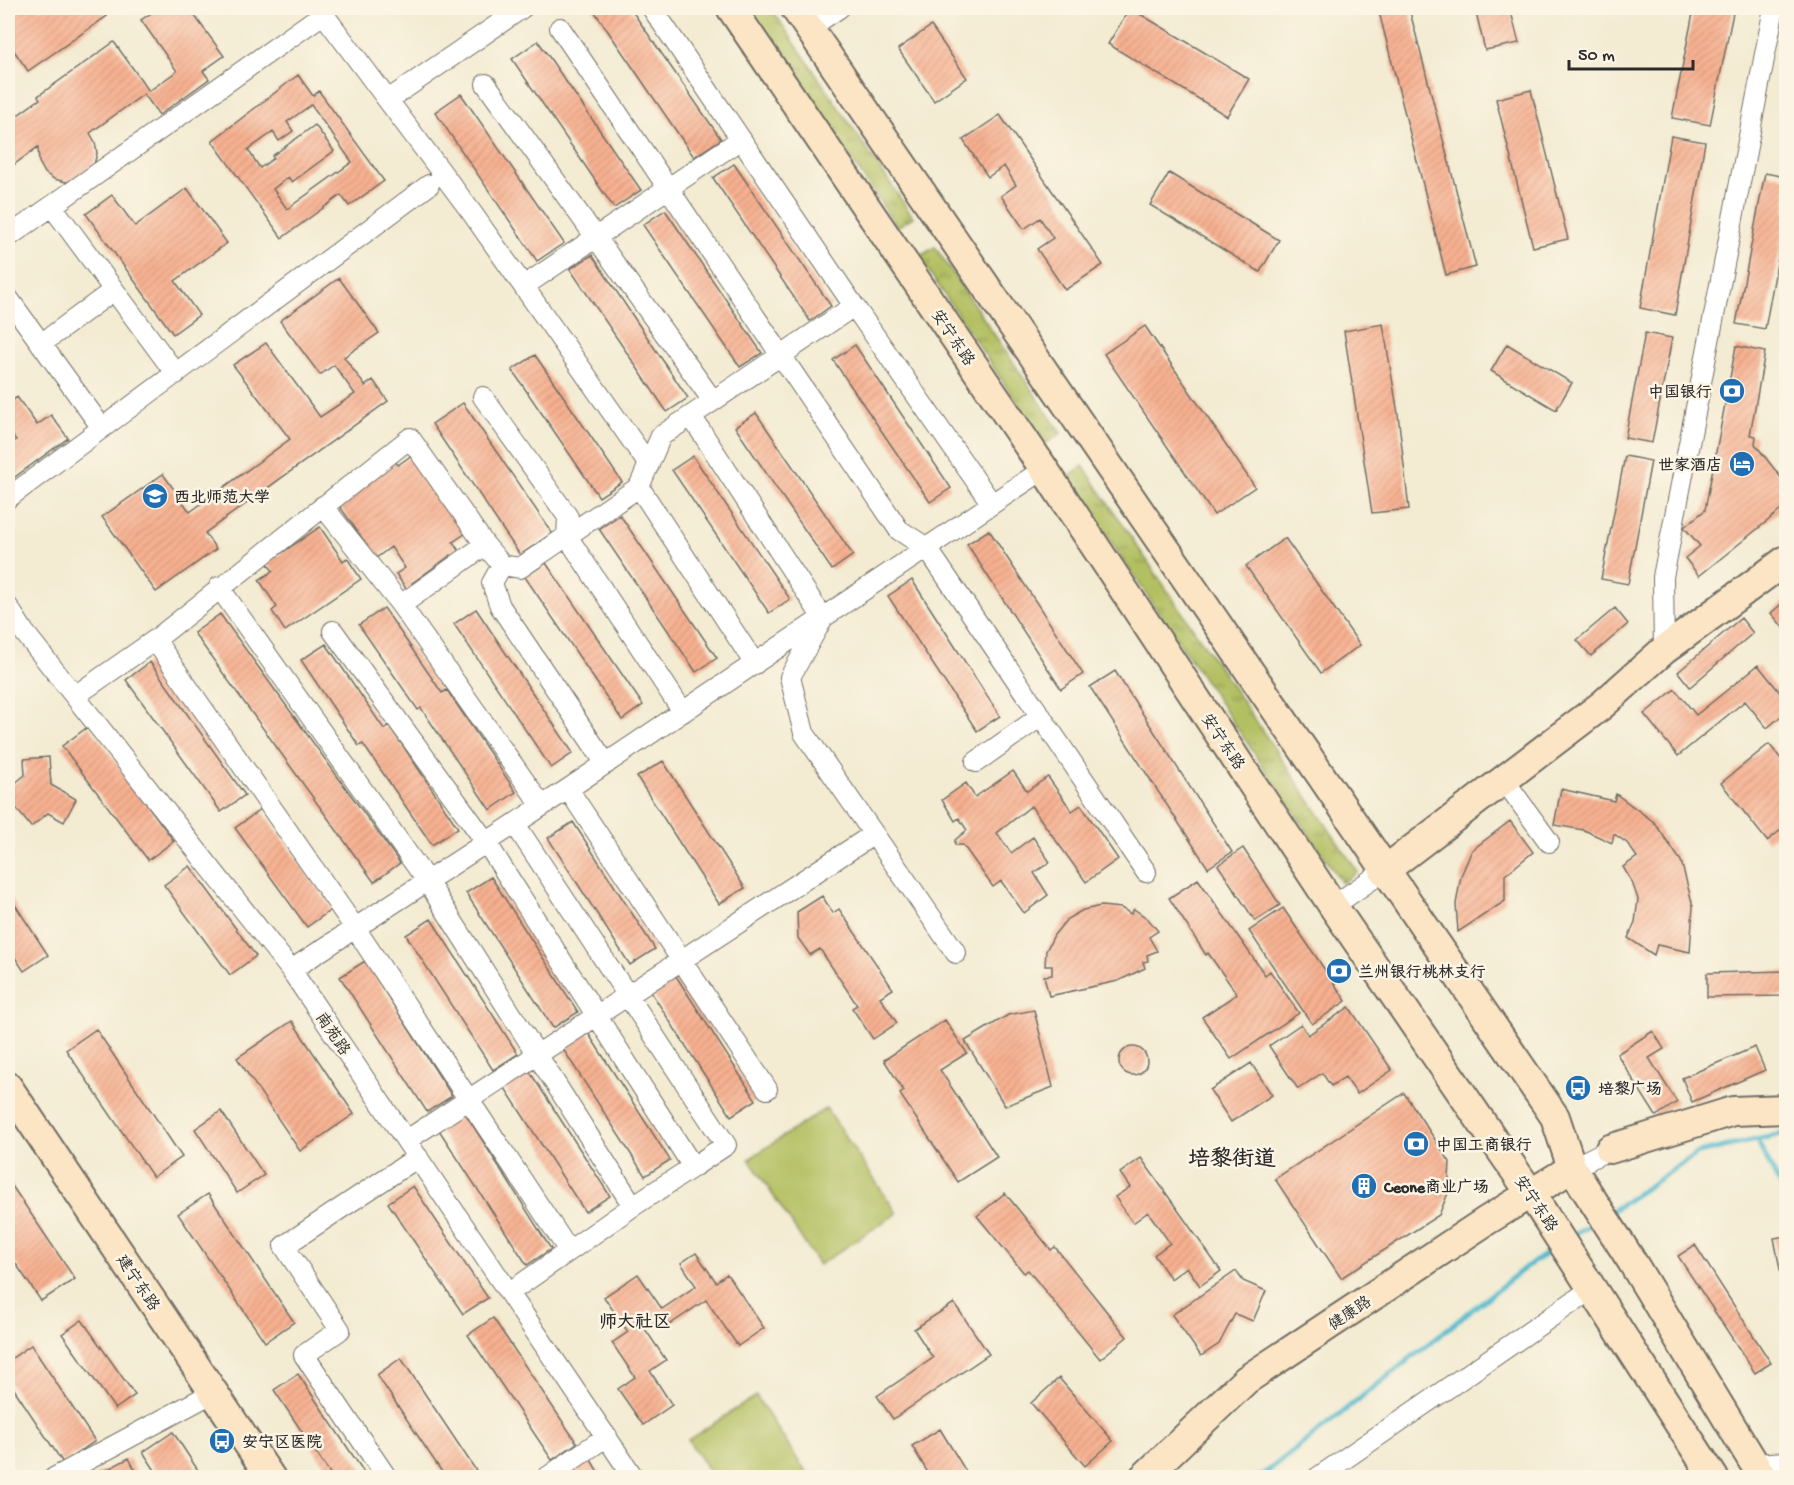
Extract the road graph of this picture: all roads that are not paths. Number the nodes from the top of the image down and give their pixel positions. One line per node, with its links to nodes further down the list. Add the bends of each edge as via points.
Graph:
1 (522, 8): 10 (street)
2 (652, 8): 11 (street)
3 (730, 8): 29 (main road, 安宁东路)
4 (839, 8): 7 (street)
5 (1774, 8): 45 (street, via 1663,577)
6 (321, 11): 10 (street); 14 (street)
7 (802, 18): 59 (main road)
8 (560, 28): 13 (street)
9 (486, 84): 16 (street)
10 (388, 100): 17 (street)
11 (741, 139): 13 (street); 20 (street)
12 (429, 185): 23 (street)
13 (669, 188): 16 (street); 22 (street)
14 (52, 206): 15 (street); 18 (street)
15 (8, 237)
16 (596, 237): 17 (street); 25 (street)
17 (524, 286): 28 (street)
18 (114, 290): 21 (street); 23 (street)
19 (8, 297): 21 (street)
20 (854, 306): 22 (street); 32 (street)
21 (41, 344): 27 (street)
22 (782, 355): 25 (street); 36 (street, via 899,530)
23 (176, 374): 27 (street)
24 (483, 397): 34 (street, via 568,517)
25 (713, 401): 26 (street)
26 (691, 416): 28 (street, via 661,436); 42 (street)
27 (102, 428): 31 (street)
28 (649, 465): 30 (street)
29 (1044, 469): 32 (street); 62 (main road, 安宁东路)
30 (639, 487): 34 (street); 46 (street)
31 (8, 498)
32 (992, 504): 36 (street)
33 (323, 506): 35 (street, via 410,438); 39 (street); 40 (street)
34 (567, 536): 38 (street, via 520,568); 48 (street)
35 (485, 545): 38 (street); 40 (street)
36 (927, 548): 42 (street); 49 (street)
37 (1786, 560): 45 (main road)
38 (502, 565): 51 (street, via 492,583 500,606)
39 (219, 587): 44 (street); 61 (street)
40 (401, 605): 54 (street)
41 (8, 607): 47 (street, 南苑路)
42 (823, 618): 46 (street); 56 (street, via 790,677 804,733)
43 (333, 631): 57 (street)
44 (155, 640): 47 (street); 63 (street)
45 (1664, 650): 52 (main road, via 1602,705)
46 (754, 664): 48 (street)
47 (75, 696): 66 (street, 南苑路)
48 (683, 712): 51 (street)
49 (1041, 716): 50 (street); 60 (street)
50 (976, 762)
51 (606, 764): 53 (street)
52 (1504, 780): 58 (street); 59 (main road)
53 (568, 789): 54 (street); 65 (street)
54 (542, 806): 55 (street)
55 (515, 824): 57 (street); 67 (street)
56 (874, 834): 64 (street); 65 (street)
57 (486, 842): 61 (street); 68 (street)
58 (1549, 842)
59 (1384, 871): 62 (street); 78 (main road, via 1467,975 1554,1117)
60 (1146, 872)
61 (427, 881): 63 (street); 69 (street)
62 (1333, 906): 79 (main road, 安宁东路)
63 (355, 928): 66 (street); 72 (street)
64 (956, 953)
65 (681, 960): 67 (street); 71 (street)
66 (291, 970): 74 (street, 南苑路)
67 (628, 994): 68 (street); 77 (street, via 726,1145)
68 (596, 1016): 69 (street); 77 (street)
69 (538, 1054): 72 (street); 80 (street)
70 (8, 1087): 84 (main road, 建宁东路)
71 (767, 1089)
72 (469, 1099): 74 (street); 81 (street)
73 (1786, 1109): 75 (main road, via 1733,1111)
74 (407, 1140): 76 (street, 南苑路)
75 (1610, 1149): 78 (street)
76 (418, 1157): 83 (street, 南苑路); 90 (street, via 284,1246 340,1330 304,1355)
77 (693, 1167): 80 (street)
78 (1572, 1168): 79 (main road, 健康路); 87 (main road)
79 (1531, 1194): 82 (main road, 安宁东路); 93 (main road, 健康路, via 1246,1380)
80 (633, 1206): 81 (street)
81 (569, 1251): 83 (street)
82 (1593, 1288): 94 (street); 95 (main road, 安宁东路)
83 (510, 1292): 85 (street, 南苑路)
84 (214, 1392): 88 (street); 89 (main road, 建宁东路)
85 (607, 1436): 91 (street); 92 (street, 南苑路)
86 (1786, 1462): 87 (street)
87 (1759, 1471)
88 (54, 1478)
89 (271, 1478)
90 (387, 1478)
91 (546, 1478)
92 (634, 1478)
93 (1143, 1478)
94 (1317, 1478)
95 (1714, 1478)

